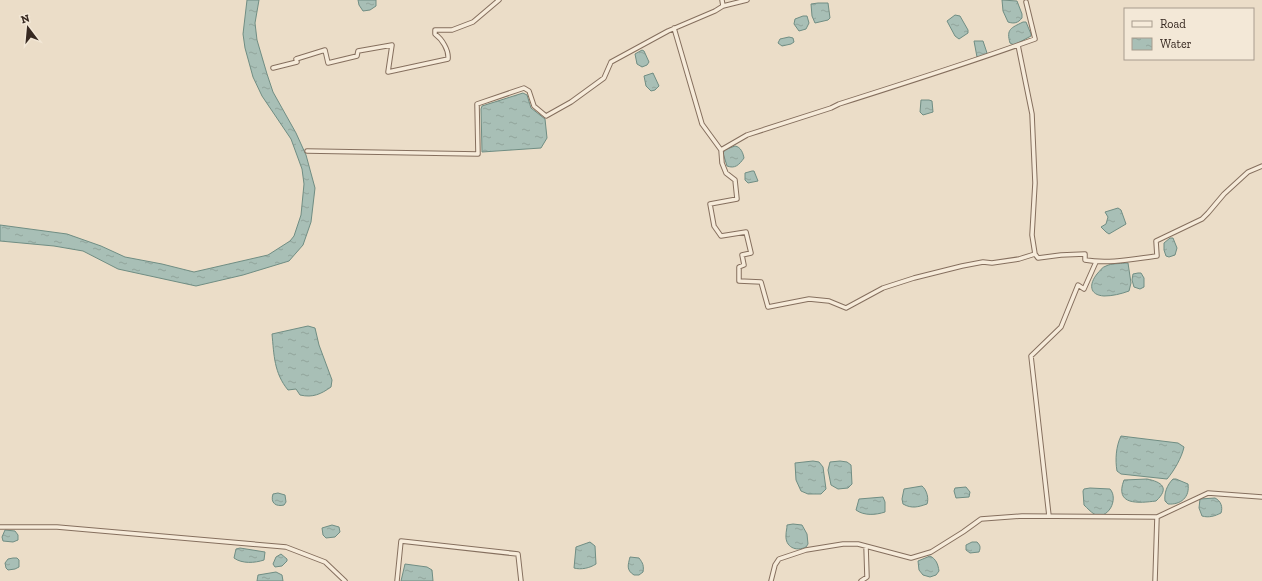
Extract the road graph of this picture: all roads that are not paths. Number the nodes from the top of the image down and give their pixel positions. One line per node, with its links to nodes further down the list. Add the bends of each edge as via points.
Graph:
1 (498, 0): 8 (street, via 473,22 452,30 435,30 435,34 449,53 448,59 388,72 392,45 358,51 357,56 328,63 325,50 296,59 297,62)
2 (722, 0): 5 (street)
3 (747, 0): 5 (street)
4 (1026, 2): 7 (street, via 1035,39)
5 (723, 6): 6 (street, via 715,12)
6 (674, 28): 9 (street, via 702,124); 10 (street, via 611,62 604,78 546,116 534,106 528,90 524,88 477,104 478,154)
7 (1018, 45): 9 (street, via 747,135); 12 (street, via 1032,114 1035,183 1032,235)
8 (272, 68)
9 (721, 150): 12 (street, via 726,173 735,180 737,199 710,204 714,226 721,236 746,232 751,253 742,255 744,265 739,267 739,281 761,282 768,307 809,299 829,301 846,308 883,288 914,278 962,266 1019,259)
10 (307, 151)
11 (1262, 166): 13 (street, via 1248,172 1202,219 1156,241 1157,256 1117,262)
12 (1035, 254): 13 (street, via 1038,258 1085,254 1084,260)
13 (1096, 262): 15 (street, via 1084,289 1078,285 1061,327 1031,356)
14 (1262, 497): 16 (street, via 1208,493)
15 (1049, 516): 16 (street); 18 (street, via 981,519 931,552 911,558)
16 (1157, 517): 24 (street)
17 (0, 527): 19 (street, via 57,527 286,547 325,562)
18 (866, 546): 22 (street, via 843,544 806,550 779,559 774,565); 23 (street, via 867,577)
19 (345, 581)
20 (397, 581): 21 (street, via 401,542 518,554)
21 (521, 581)
22 (771, 581)
23 (861, 581)
24 (1155, 581)

